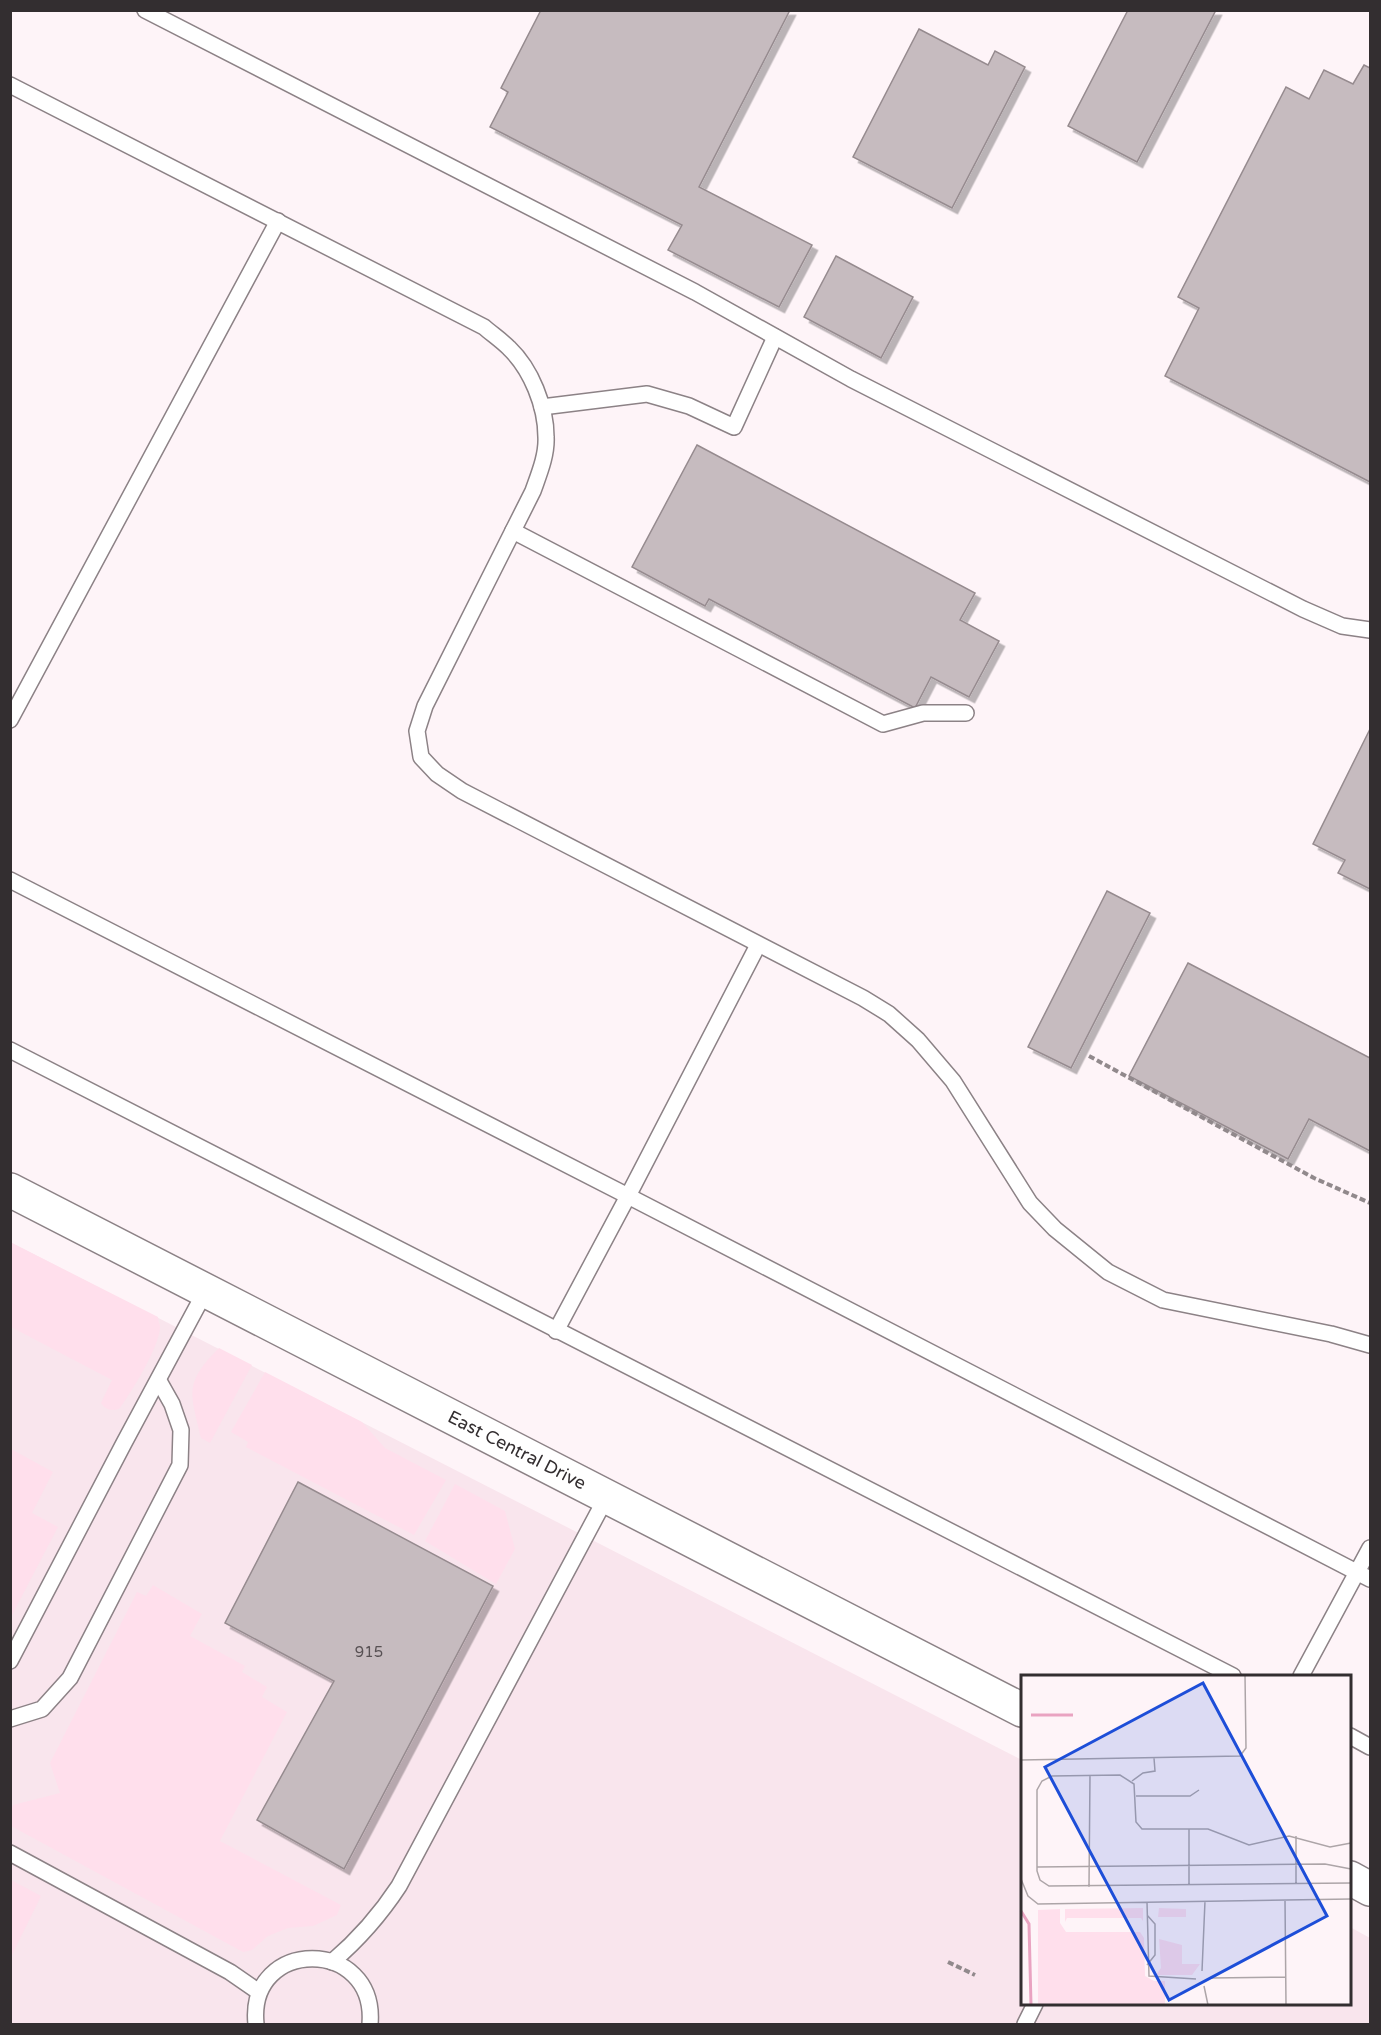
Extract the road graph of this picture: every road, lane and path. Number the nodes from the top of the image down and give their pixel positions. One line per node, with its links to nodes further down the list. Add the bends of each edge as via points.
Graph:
1 (145, 10): 4 (lane, via 695,292)
2 (10, 85): 3 (lane)
3 (278, 221): 5 (lane, via 484,327 511,350 530,377); 9 (lane)
4 (775, 337): 5 (lane, via 734,427 689,406 647,393); 7 (lane, via 1303,609 1342,626)
5 (542, 407): 6 (lane, via 546,437 543,463)
6 (513, 531): 8 (lane, via 883,724 923,713); 11 (lane, via 425,706 417,731 422,757 437,774 462,791)
7 (1371, 630)
8 (966, 713)
9 (10, 720)
10 (10, 880): 15 (lane)
11 (758, 945): 15 (lane); 19 (lane, via 889,1014 918,1040 953,1081 1030,1203 1083,1254 1108,1272 1163,1300)
12 (10, 1050): 18 (lane)
13 (1089, 1056): 16 (path, via 1314,1178)
14 (10, 1190): 17 (street, East Central Drive)
15 (628, 1196): 18 (lane); 23 (lane)
16 (1371, 1203)
17 (206, 1290): 20 (lane); 21 (street, East Central Drive)
18 (556, 1331): 25 (lane)
19 (1371, 1345)
20 (159, 1381): 24 (lane); 28 (lane, via 181,1430 180,1465 70,1678 42,1709)
21 (607, 1497): 27 (street, East Central Drive); 34 (lane, via 399,1886 379,1916)
22 (1371, 1548): 23 (lane)
23 (1364, 1575): 26 (lane)
24 (10, 1661)
25 (1229, 1675)
26 (1302, 1675)
27 (1021, 1709)
28 (10, 1719)
29 (1351, 1737): 30 (lane)
30 (1371, 1747)
31 (10, 1853): 37 (lane, via 230,1971)
32 (1351, 1879): 33 (street)
33 (1371, 1889)
34 (333, 1962): 37 (lane, via 304,1958 285,1964); 40 (lane, via 356,1977 366,1993)
35 (948, 1962): 36 (path)
36 (975, 1975)
37 (259, 1992): 39 (lane, via 254,2011)
38 (1034, 2005): 41 (lane)
39 (256, 2025)
40 (370, 2025)
41 (1024, 2025)

